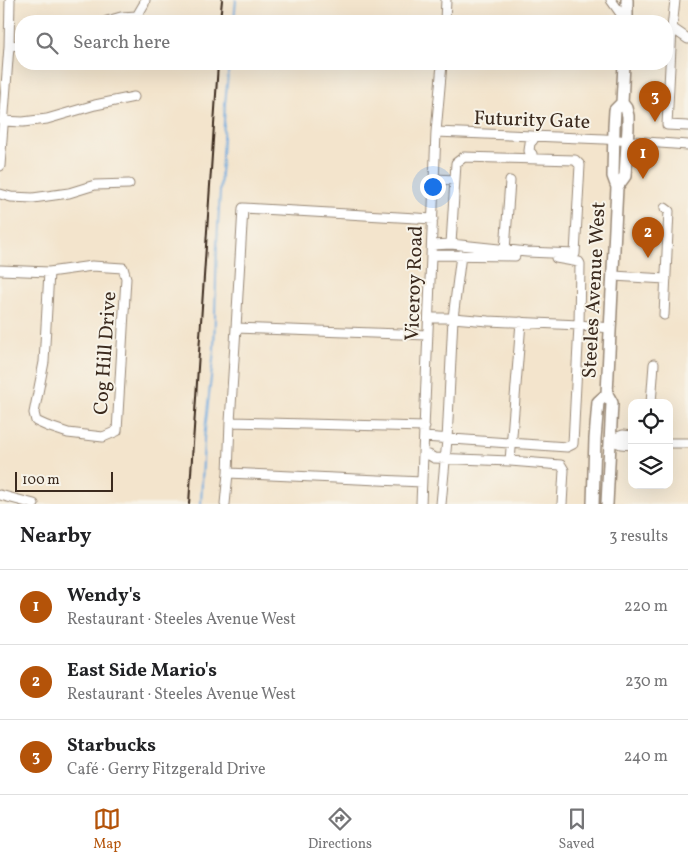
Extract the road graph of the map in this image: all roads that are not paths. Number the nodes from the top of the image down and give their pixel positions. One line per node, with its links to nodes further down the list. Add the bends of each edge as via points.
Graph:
1 (10, 0): 14 (street)
2 (144, 0): 7 (street)
3 (446, 0): 8 (street)
4 (611, 0): 9 (street)
5 (627, 0): 10 (main road)
6 (675, 0): 11 (street)
7 (138, 15)
8 (445, 15)
9 (622, 15)
10 (626, 15)
11 (673, 19)
12 (673, 29): 13 (street)
13 (688, 39)
14 (9, 46): 15 (street); 21 (street)
15 (15, 46)
16 (441, 70): 23 (street, Viceroy Road)
17 (624, 70): 20 (main road, Steeles Avenue West)
18 (670, 70): 22 (street, via 667,125)
19 (134, 97): 21 (street, via 47,119)
20 (622, 103): 25 (main road, Steeles Avenue West, via 615,110); 26 (main road, Steeles Avenue West, via 628,116)
21 (4, 121): 29 (street)
22 (688, 126)
23 (436, 132): 24 (street, Futurity Gate); 30 (street, Viceroy Road)
24 (533, 139): 25 (street, Futurity Gate); 28 (street, via 529,151)
25 (613, 141): 26 (street, Futurity Gate); 34 (main road, Steeles Avenue West)
26 (627, 142): 27 (street, Futurity Gate); 34 (main road, Steeles Avenue West, via 625,176)
27 (688, 145)
28 (531, 156): 31 (street, via 464,157 456,163); 40 (street, via 575,160 580,165 575,254)
29 (0, 166)
30 (434, 179): 31 (street); 37 (street, Viceroy Road)
31 (455, 180): 38 (street)
32 (510, 181): 40 (street)
33 (129, 184): 35 (street, via 95,185 33,198)
34 (616, 187): 45 (main road, Steeles Avenue West)
35 (0, 194)
36 (665, 208): 46 (street, via 669,211)
37 (433, 218): 39 (street, Viceroy Road); 52 (street, via 243,208)
38 (451, 244): 39 (street); 40 (street)
39 (432, 245): 41 (street, Viceroy Road)
40 (505, 250)
41 (432, 254): 42 (street); 48 (street, Viceroy Road)
42 (461, 255): 49 (street); 51 (street, via 525,256 579,262)
43 (0, 270): 44 (street, Cog Hill Drive)
44 (49, 272): 44 (street, Cog Hill Drive, via 92,266 123,268 126,278 117,431 103,437 68,433 36,421 34,413 44,362)
45 (612, 276): 46 (street); 53 (main road, Steeles Avenue West)
46 (666, 279): 47 (street)
47 (664, 315)
48 (429, 318): 49 (street); 54 (street, Viceroy Road)
49 (453, 318): 50 (street); 64 (street)
50 (520, 322): 51 (street); 68 (street)
51 (579, 325): 53 (street); 68 (street, via 573,444 563,448)
52 (236, 328): 54 (street); 58 (street)
53 (610, 328): 56 (main road, Steeles Avenue West)
54 (428, 335): 59 (street, Viceroy Road)
55 (654, 364): 57 (street)
56 (607, 394): 63 (main road, Steeles Avenue West, via 598,402); 65 (main road, Steeles Avenue West, via 612,403)
57 (652, 399)
58 (230, 422): 59 (street); 73 (street)
59 (425, 427): 62 (street, Viceroy Road)
60 (688, 433): 67 (street)
61 (628, 436): 65 (street)
62 (424, 438): 64 (street); 70 (street, Viceroy Road)
63 (595, 439): 65 (main road); 81 (main road, Steeles Avenue West)
64 (447, 440): 68 (street); 71 (street)
65 (610, 440): 69 (street); 82 (main road, Steeles Avenue West)
66 (673, 443): 67 (street)
67 (688, 443)
68 (512, 444): 72 (street)
69 (628, 444)
70 (424, 455): 71 (street); 74 (street, Viceroy Road)
71 (444, 459): 72 (street); 79 (street)
72 (510, 462): 80 (street, via 561,465 564,470)
73 (228, 473): 74 (street); 77 (street)
74 (422, 482): 78 (street, Viceroy Road)
75 (0, 495): 76 (street)
76 (34, 504)
77 (225, 504)
78 (422, 504)
79 (441, 504)
80 (562, 504)
81 (593, 504)
82 (607, 504)

